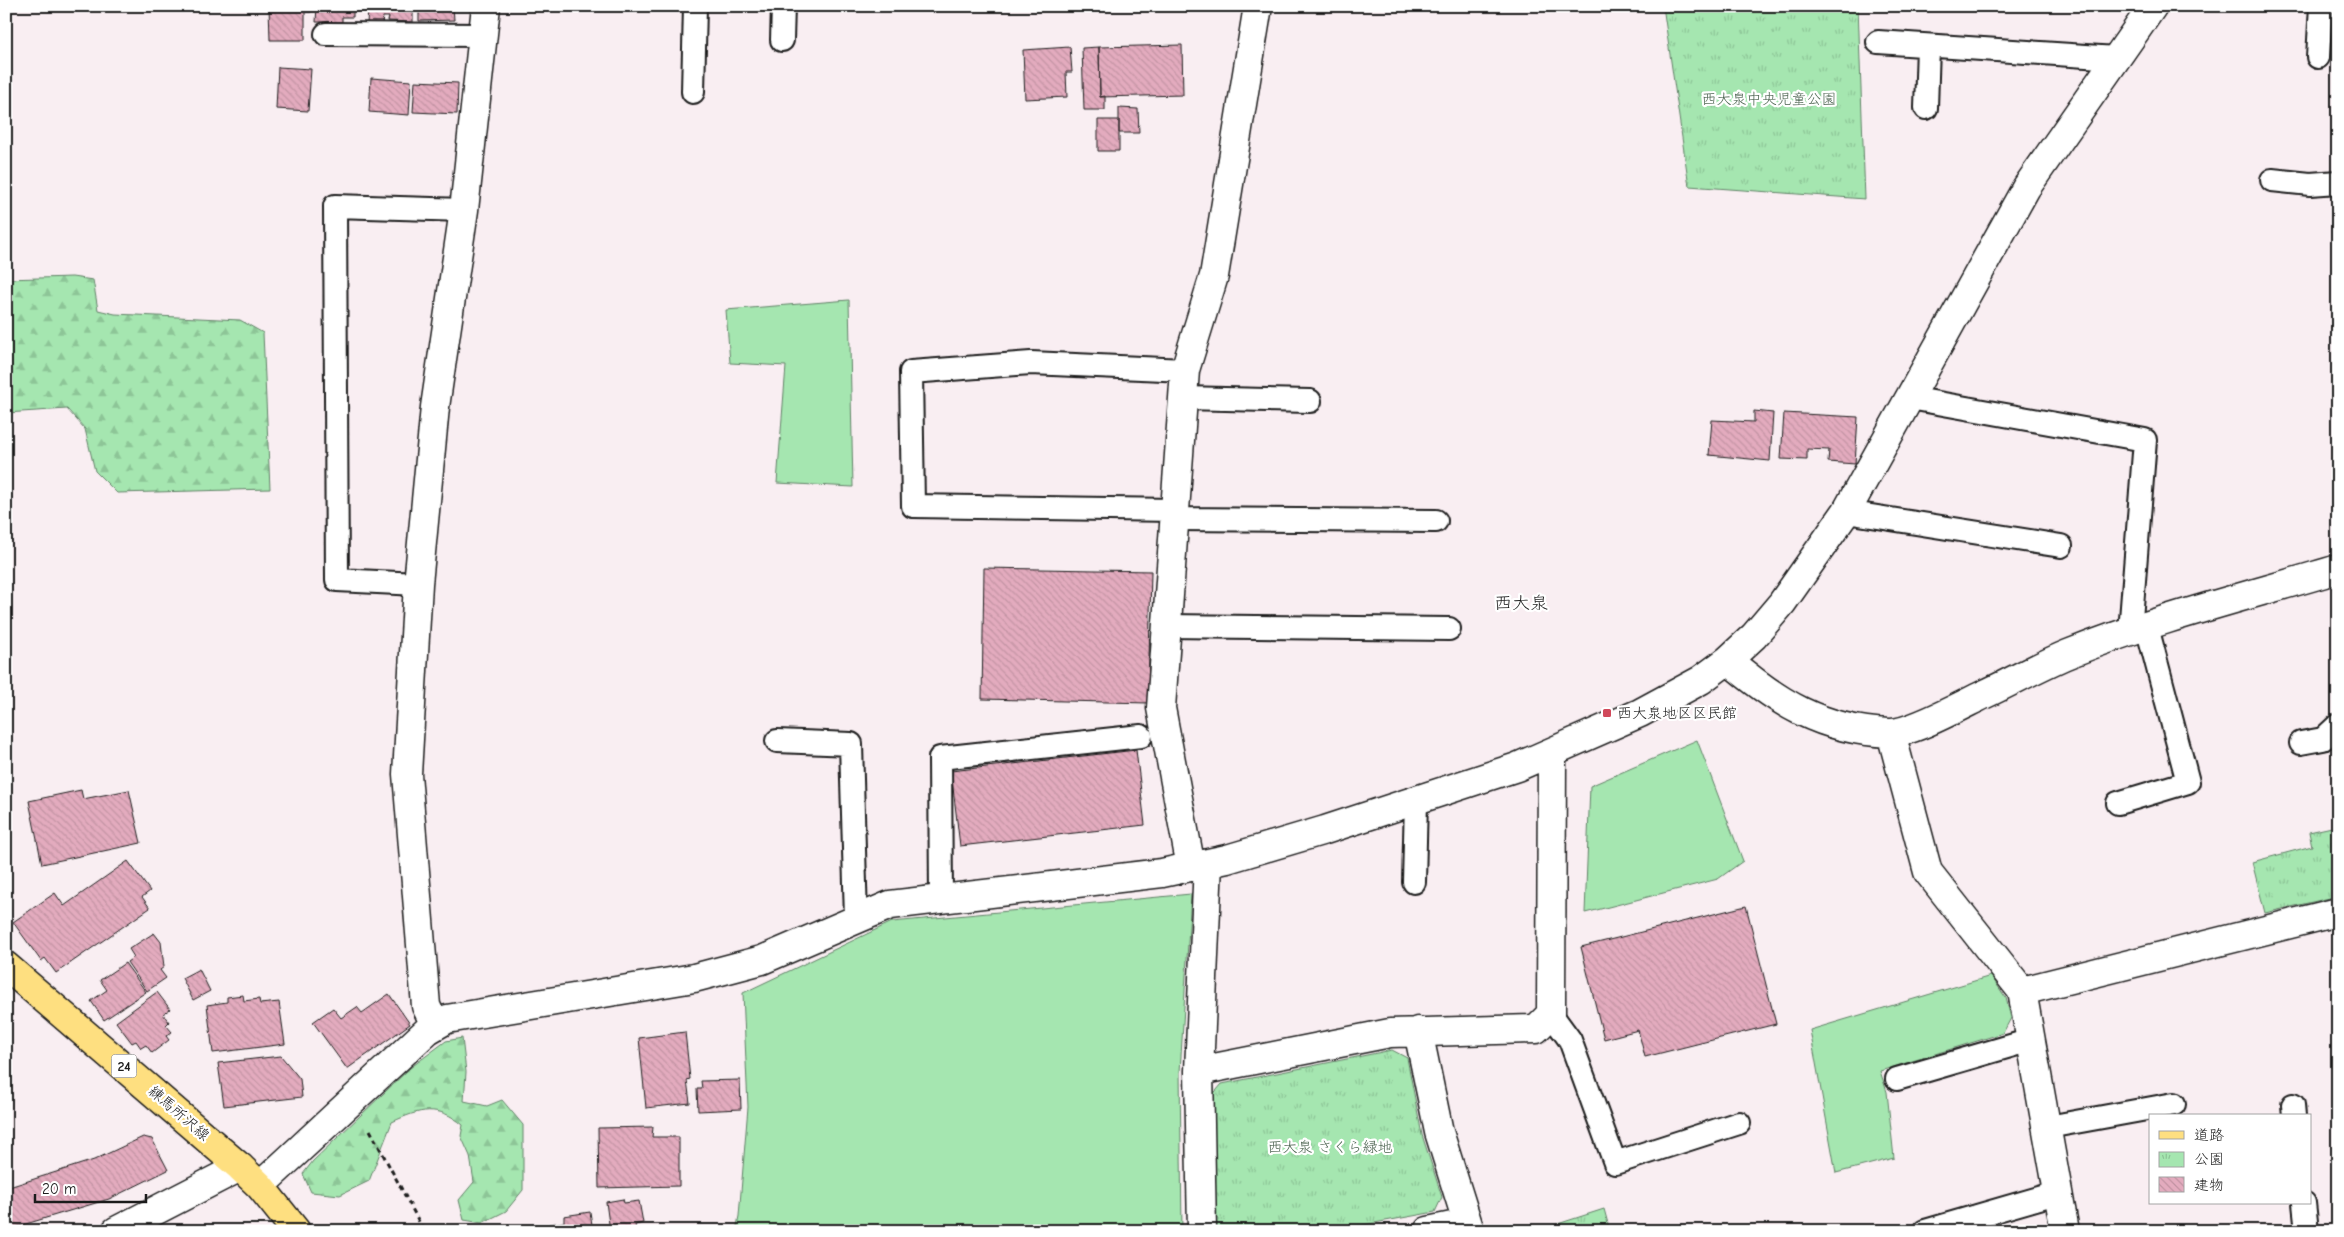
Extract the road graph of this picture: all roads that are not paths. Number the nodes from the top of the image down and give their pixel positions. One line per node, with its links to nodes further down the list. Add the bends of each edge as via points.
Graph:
1 (486, 6): 8 (street)
2 (695, 6): 14 (lane)
3 (783, 6): 9 (lane)
4 (1258, 6): 19 (street, via 1214,276)
5 (2153, 6): 13 (street)
6 (2321, 6): 12 (lane)
7 (326, 34): 8 (lane)
8 (483, 35): 18 (street)
9 (782, 40)
10 (1878, 42): 11 (lane)
11 (1928, 46): 13 (lane); 15 (lane)
12 (2318, 57)
13 (2116, 58): 21 (street, via 2026,188)
14 (693, 92)
15 (1926, 108)
16 (2272, 180): 17 (lane, via 2310,184)
17 (2338, 182)
18 (464, 210): 28 (street, via 435,407); 28 (lane, via 335,206 337,580)
19 (1185, 370): 20 (street); 24 (lane, via 1031,363 911,372 913,506)
20 (1183, 398): 22 (lane); 24 (street)
21 (1910, 398): 23 (street); 31 (lane, via 2145,440)
22 (1310, 402)
23 (1846, 512): 26 (lane); 32 (street, via 1782,603)
24 (1175, 514): 25 (lane); 29 (street)
25 (1436, 521)
26 (2061, 546)
27 (2338, 569): 31 (street)
28 (418, 584): 49 (street, via 407,774 426,1006)
29 (1166, 626): 30 (lane); 41 (street, via 1160,708)
30 (1449, 629)
31 (2139, 629): 34 (street, via 2066,655 1930,721); 40 (lane, via 2188,782)
32 (1728, 660): 34 (street, via 1756,685 1796,711 1838,726); 38 (street, via 1672,696)
33 (2338, 725): 37 (lane, via 2323,739)
34 (1891, 734): 47 (street, via 1928,872)
35 (1141, 736): 43 (lane, via 940,758)
36 (777, 740): 45 (lane, via 851,744)
37 (2301, 743)
38 (1552, 753): 39 (street, via 1517,768); 48 (street)
39 (1416, 800): 41 (street, via 1325,830); 42 (lane)
40 (2118, 803)
41 (1200, 865): 43 (street, via 1162,874); 52 (street)
42 (1414, 882)
43 (942, 899): 45 (street, via 890,905)
44 (2338, 912): 47 (street)
45 (856, 919): 49 (street, via 762,960 694,978 447,1019)
46 (6, 966): 57 (main road, 練馬所沢線 / 24)
47 (2022, 991): 51 (street)
48 (1551, 1014): 50 (street, via 1536,1029); 55 (lane, via 1570,1040 1615,1162)
49 (435, 1025): 58 (street)
50 (1418, 1031): 52 (street, via 1390,1033); 61 (street, via 1439,1132)
51 (2031, 1040): 53 (lane); 56 (street)
52 (1199, 1071): 64 (street)
53 (1897, 1079)
54 (2174, 1104): 56 (lane)
55 (1739, 1123)
56 (2048, 1127): 59 (street)
57 (240, 1167): 58 (main road, 練馬所沢線 / 24); 62 (street)
58 (260, 1186): 63 (main road, 練馬所沢線 / 24)
59 (2060, 1192): 66 (lane); 67 (street)
60 (2304, 1204): 68 (lane)
61 (1468, 1227): 65 (street)
62 (116, 1231)
63 (296, 1231)
64 (1202, 1231)
65 (1428, 1231)
66 (1925, 1231)
67 (2065, 1231)
68 (2307, 1231)

